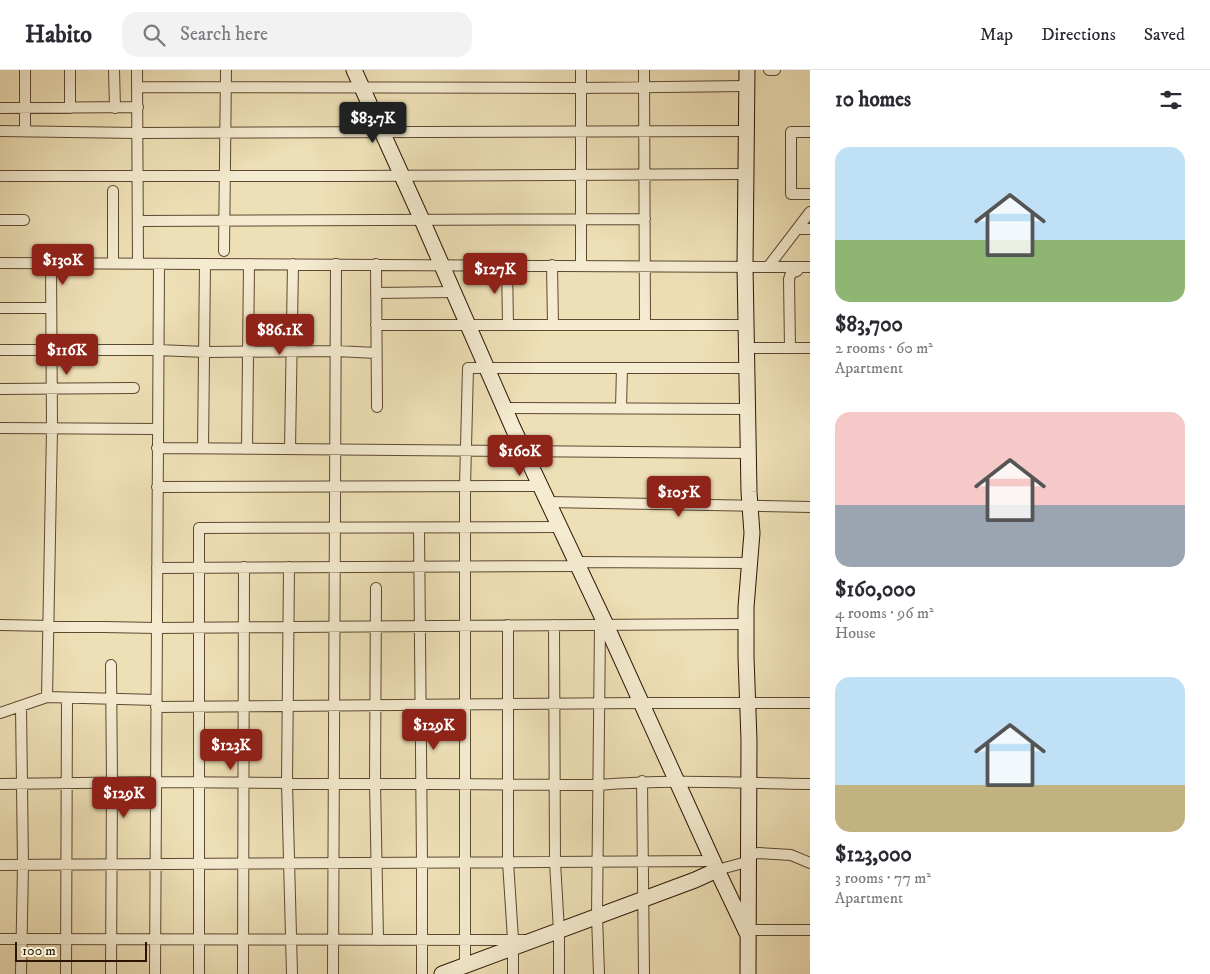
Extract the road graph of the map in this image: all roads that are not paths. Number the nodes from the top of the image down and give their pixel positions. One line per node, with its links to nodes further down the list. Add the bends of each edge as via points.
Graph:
1 (25, 70): 20 (street)
2 (70, 70): 21 (street)
3 (114, 70): 22 (street)
4 (137, 70): 15 (street)
5 (226, 70): 13 (street)
6 (354, 70): 16 (main road)
7 (581, 70): 17 (street)
8 (644, 70): 14 (street)
9 (747, 70): 12 (main road)
10 (769, 70): 11 (street)
11 (775, 70)
12 (747, 86): 14 (street); 23 (main road)
13 (226, 87): 15 (street); 16 (street); 28 (street)
14 (644, 87): 17 (street); 27 (street)
15 (137, 88): 18 (street)
16 (362, 88): 17 (street); 29 (main road)
17 (581, 88): 26 (street)
18 (138, 107): 22 (street); 31 (street)
19 (0, 108): 20 (street)
20 (25, 108): 21 (street); 25 (street)
21 (70, 108): 22 (street)
22 (115, 108)
23 (746, 130): 27 (street); 34 (main road)
24 (0, 131): 25 (street)
25 (25, 131): 31 (street)
26 (581, 131): 27 (street); 29 (street); 32 (street)
27 (644, 131): 33 (street)
28 (226, 132): 29 (street); 31 (street); 36 (street)
29 (382, 132): 37 (main road)
30 (810, 132): 40 (street, via 791,132 791,194)
31 (138, 133): 35 (street)
32 (581, 174): 33 (street); 37 (street); 42 (street)
33 (645, 174): 34 (street); 43 (street)
34 (746, 174): 67 (main road)
35 (138, 175): 36 (street); 38 (street); 48 (street)
36 (225, 175): 37 (street); 46 (street)
37 (402, 175): 47 (main road)
38 (0, 176)
39 (113, 190): 54 (street)
40 (810, 194)
41 (810, 212): 49 (street)
42 (581, 219): 43 (street); 47 (street); 65 (street)
43 (645, 219): 66 (street)
44 (0, 220): 45 (street)
45 (24, 220)
46 (224, 220): 47 (street); 48 (street); 51 (street)
47 (422, 220): 62 (main road)
48 (138, 221): 55 (street)
49 (797, 229): 50 (street); 68 (street)
50 (810, 229)
51 (224, 251)
52 (0, 264): 53 (street)
53 (51, 264): 54 (street); 73 (street)
54 (113, 264): 55 (street)
55 (138, 264): 56 (street)
56 (159, 264): 57 (street); 85 (street)
57 (205, 264): 58 (street); 88 (street)
58 (249, 264): 59 (street); 86 (street)
59 (293, 264): 60 (street); 89 (street)
60 (336, 264): 61 (street); 87 (street)
61 (376, 264): 62 (street); 70 (street)
62 (442, 264): 63 (street); 71 (main road)
63 (507, 265): 64 (street); 76 (street)
64 (552, 265): 65 (street); 77 (street)
65 (580, 265): 66 (street)
66 (645, 266): 67 (street); 78 (street)
67 (748, 266): 68 (street); 79 (main road)
68 (766, 266): 69 (street)
69 (805, 266): 81 (street, via 791,273 789,278)
70 (376, 292): 71 (street); 74 (street)
71 (454, 292): 75 (main road)
72 (0, 308): 73 (street)
73 (51, 308): 83 (street)
74 (376, 325): 75 (street); 90 (street)
75 (468, 325): 76 (street); 91 (main road)
76 (508, 325): 77 (street)
77 (553, 325): 78 (street)
78 (645, 325): 79 (street)
79 (746, 325): 80 (main road)
80 (747, 348): 81 (street); 93 (main road)
81 (790, 348): 82 (street)
82 (810, 348)
83 (52, 349): 84 (street); 85 (street); 96 (street)
84 (0, 350)
85 (158, 350): 88 (street); 103 (street)
86 (249, 351): 88 (street); 89 (street); 106 (street)
87 (336, 351): 89 (street); 90 (street); 108 (street)
88 (205, 352): 105 (street)
89 (292, 352): 107 (street)
90 (376, 353): 97 (street)
91 (487, 368): 92 (street); 98 (main road); 109 (street, via 468,368)
92 (622, 368): 93 (street); 99 (street)
93 (747, 368): 100 (main road)
94 (134, 388): 96 (street)
95 (0, 389): 96 (street)
96 (51, 389): 102 (street)
97 (377, 407)
98 (505, 408): 99 (street); 110 (main road)
99 (621, 408): 100 (street)
100 (748, 409): 111 (main road)
101 (0, 428): 102 (street)
102 (52, 428): 103 (street); 136 (street)
103 (157, 429): 104 (street)
104 (157, 448): 105 (street); 115 (street)
105 (203, 448): 106 (street)
106 (247, 449): 107 (street)
107 (290, 449): 108 (street)
108 (335, 450): 109 (street); 112 (street)
109 (465, 451): 110 (street); 113 (street)
110 (524, 451): 111 (street); 114 (main road)
111 (749, 453): 117 (main road)
112 (335, 486): 113 (street); 115 (street); 120 (street)
113 (465, 486): 114 (street); 122 (street)
114 (541, 486): 116 (main road)
115 (157, 487): 130 (street)
116 (548, 502): 117 (street); 119 (main road)
117 (750, 507): 118 (street); 123 (main road)
118 (810, 507)
119 (560, 527): 122 (street); 124 (main road)
120 (335, 528): 121 (street); 129 (street); 131 (street, via 199,528)
121 (419, 528): 122 (street); 125 (street)
122 (465, 528): 126 (street)
123 (749, 563): 124 (street); 134 (main road)
124 (578, 564): 126 (street); 133 (main road)
125 (420, 566): 126 (street); 129 (street); 142 (street)
126 (465, 566): 137 (street)
127 (244, 567): 128 (street); 131 (street); 143 (street)
128 (289, 567): 129 (street); 144 (street)
129 (335, 567): 140 (street)
130 (156, 568): 131 (street); 145 (street)
131 (199, 568): 146 (street)
132 (376, 588): 141 (street)
133 (603, 624): 134 (street); 139 (street); 151 (main road); 153 (street)
134 (746, 624): 154 (main road)
135 (0, 625): 136 (street)
136 (48, 625): 145 (street); 148 (street)
137 (465, 625): 138 (street); 142 (street); 157 (street)
138 (508, 625): 139 (street); 158 (street)
139 (554, 625): 152 (street)
140 (334, 626): 141 (street); 144 (street); 164 (street)
141 (377, 626): 142 (street); 159 (street)
142 (420, 626): 160 (street)
143 (244, 627): 144 (street); 146 (street); 162 (street)
144 (289, 627): 163 (street)
145 (156, 628): 146 (street); 156 (street)
146 (199, 628): 165 (street)
147 (111, 665): 150 (street)
148 (47, 697): 149 (street); 161 (street)
149 (67, 698): 150 (street); 171 (street)
150 (111, 699): 156 (street); 172 (street)
151 (640, 702): 153 (street); 154 (street); 168 (main road)
152 (554, 703): 153 (street); 158 (street); 184 (street)
153 (599, 703): 185 (street)
154 (748, 703): 155 (street); 176 (main road)
155 (810, 703)
156 (156, 704): 165 (street); 169 (street)
157 (465, 704): 158 (street); 160 (street); 181 (street)
158 (508, 704): 182 (street)
159 (377, 705): 160 (street); 164 (street); 179 (street)
160 (421, 705): 180 (street)
161 (21, 706): 166 (street); 178 (street)
162 (244, 706): 163 (street); 165 (street); 173 (street)
163 (288, 706): 164 (street); 174 (street)
164 (334, 706): 175 (street)
165 (199, 707): 170 (street)
166 (0, 713)
167 (642, 781): 168 (street); 185 (street); 191 (street)
168 (677, 781): 176 (street); 204 (main road)
169 (156, 782): 170 (street); 172 (street); 199 (street)
170 (199, 782): 173 (street); 200 (street)
171 (67, 783): 172 (street); 178 (street); 197 (street)
172 (112, 783): 198 (street)
173 (244, 783): 174 (street); 201 (street)
174 (287, 783): 175 (street); 192 (street)
175 (334, 783): 179 (street); 193 (street)
176 (758, 783): 183 (street); 186 (main road)
177 (0, 784): 178 (street)
178 (23, 784): 203 (street)
179 (375, 784): 180 (street); 194 (street)
180 (422, 784): 181 (street); 195 (street)
181 (465, 784): 182 (street); 187 (street)
182 (508, 784): 184 (street); 188 (street)
183 (810, 784)
184 (554, 785): 185 (street); 189 (street)
185 (598, 785): 190 (street)
186 (753, 856): 196 (street, via 771,853 791,855); 204 (street, via 743,863); 209 (main road)
187 (466, 862): 188 (street); 195 (street); 221 (street)
188 (508, 862): 189 (street); 222 (street)
189 (555, 862): 190 (street); 207 (street)
190 (598, 862): 191 (street); 206 (street)
191 (642, 862): 204 (street); 205 (street)
192 (289, 863): 193 (street); 201 (street); 217 (street)
193 (334, 863): 194 (street); 218 (street)
194 (377, 863): 195 (street); 219 (street)
195 (422, 863): 220 (street)
196 (810, 863)
197 (67, 864): 198 (street); 203 (street); 212 (street)
198 (111, 864): 199 (street); 213 (street)
199 (156, 864): 200 (street); 214 (street)
200 (199, 864): 201 (street); 215 (street)
201 (244, 864): 216 (street)
202 (0, 865): 203 (street)
203 (23, 865): 211 (street)
204 (715, 865): 205 (main road, via 696,880); 209 (main road)
205 (642, 900): 206 (main road); 237 (street)
206 (597, 916): 207 (main road); 236 (street)
207 (559, 930): 222 (main road); 235 (street)
208 (810, 930): 209 (street)
209 (748, 932): 238 (main road)
210 (0, 939): 211 (street)
211 (22, 940): 212 (street); 224 (street)
212 (67, 940): 213 (street); 225 (street)
213 (111, 940): 214 (street); 226 (street)
214 (155, 940): 215 (street); 227 (street)
215 (199, 940): 216 (street); 228 (street)
216 (243, 940): 217 (street); 229 (street)
217 (291, 940): 218 (street); 230 (street)
218 (333, 940): 219 (street); 231 (street)
219 (378, 940): 220 (street)
220 (422, 940): 221 (street); 232 (street)
221 (465, 940): 222 (street); 223 (street)
222 (513, 943): 223 (main road); 234 (street)
223 (465, 965): 233 (main road)
224 (22, 974)
225 (66, 974)
226 (111, 974)
227 (155, 974)
228 (199, 974)
229 (243, 974)
230 (292, 974)
231 (333, 974)
232 (422, 974)
233 (442, 974)
234 (513, 974)
235 (558, 974)
236 (599, 974)
237 (644, 974)
238 (748, 974)

